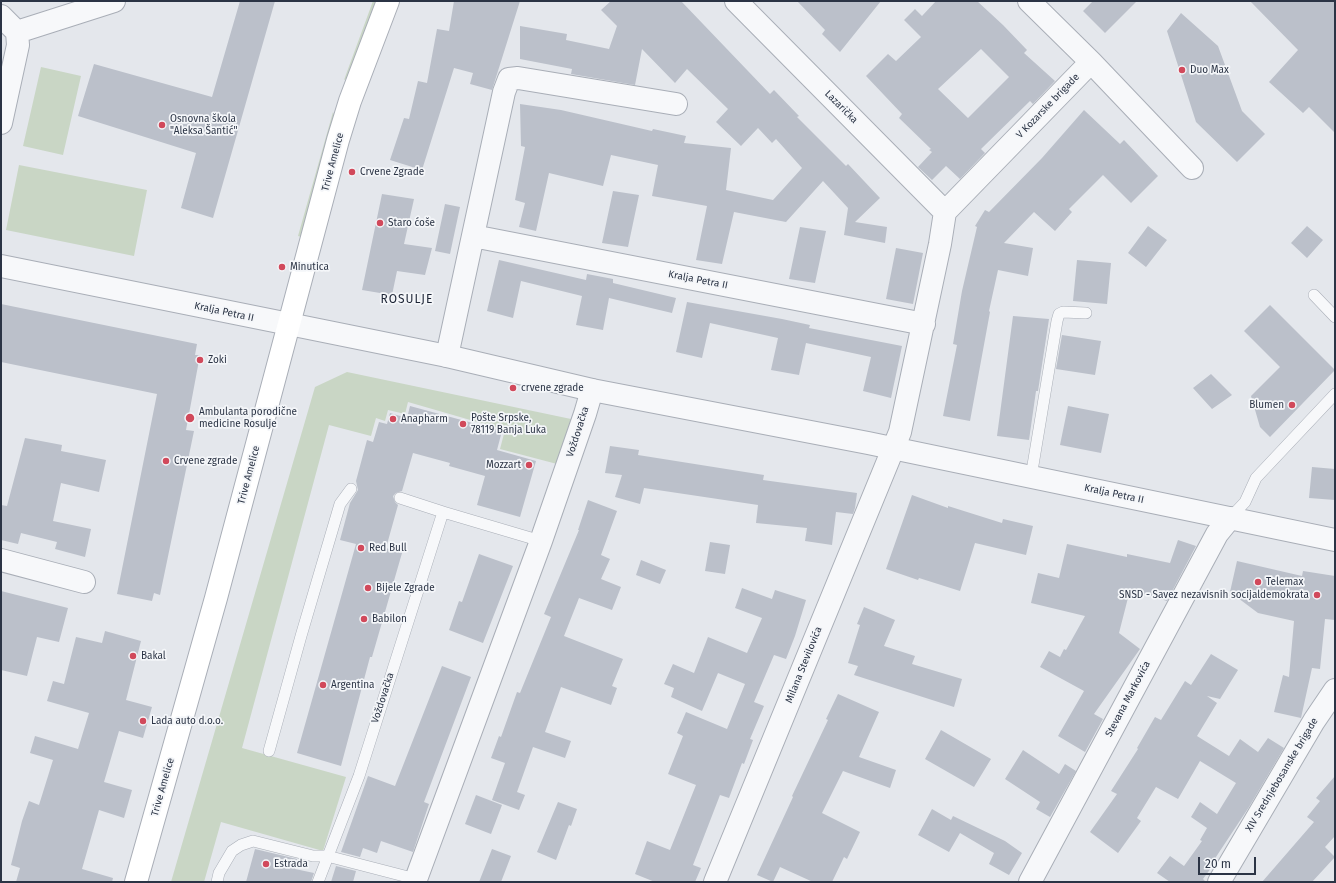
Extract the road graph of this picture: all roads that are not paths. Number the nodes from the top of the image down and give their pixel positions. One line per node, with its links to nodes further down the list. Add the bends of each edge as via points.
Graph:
1 (114, 1): 6 (street)
2 (388, 1): 17 (main road, Trive Amelice, via 350,101 306,268)
3 (736, 1): 11 (street, Lazarička)
4 (1029, 1): 7 (street)
5 (1, 16): 6 (street)
6 (17, 32): 9 (street, via 18,45)
7 (1091, 62): 10 (street); 11 (street, V Kozarske brigade)
8 (676, 104): 12 (street, via 518,78 509,79)
9 (1, 122)
10 (1192, 168)
11 (945, 212): 18 (street)
12 (473, 236): 18 (street, Kralja Petra II); 19 (street)
13 (1, 266): 17 (street, Kralja Petra II)
14 (1314, 295): 16 (lane)
15 (1086, 313): 23 (lane, via 1063,312 1057,321)
16 (1335, 317)
17 (288, 324): 19 (street, Kralja Petra II); 36 (main road, Trive Amelice, via 216,598)
18 (924, 324): 22 (street, via 902,424)
19 (447, 356): 20 (street, Kralja Petra II)
20 (592, 390): 22 (street, Kralja Petra II); 29 (street, Voždovačka)
21 (1335, 394): 27 (lane, via 1256,478 1245,502)
22 (893, 449): 23 (street, Kralja Petra II); 39 (street, Milana Stevilovića)
23 (1031, 477): 27 (street, Kralja Petra II)
24 (351, 489): 33 (lane, via 340,504)
25 (400, 498): 26 (lane)
26 (443, 512): 29 (lane); 34 (lane, Voždovačka, via 358,776)
27 (1230, 518): 28 (street, Kralja Petra II); 40 (street, Stevana Markovića, via 1217,534)
28 (1335, 540)
29 (542, 541): 35 (street, Voždovačka)
30 (1, 560): 31 (street)
31 (84, 582)
32 (1335, 690): 41 (street, XIV Srednjebosanske brigade)
33 (269, 751)
34 (327, 856): 35 (lane); 37 (lane, via 313,856 253,841 232,851 219,873); 38 (lane, Voždovačka)
35 (416, 880)
36 (136, 882)
37 (217, 882)
38 (318, 882)
39 (715, 882)
40 (1030, 882)
41 (1219, 882)

